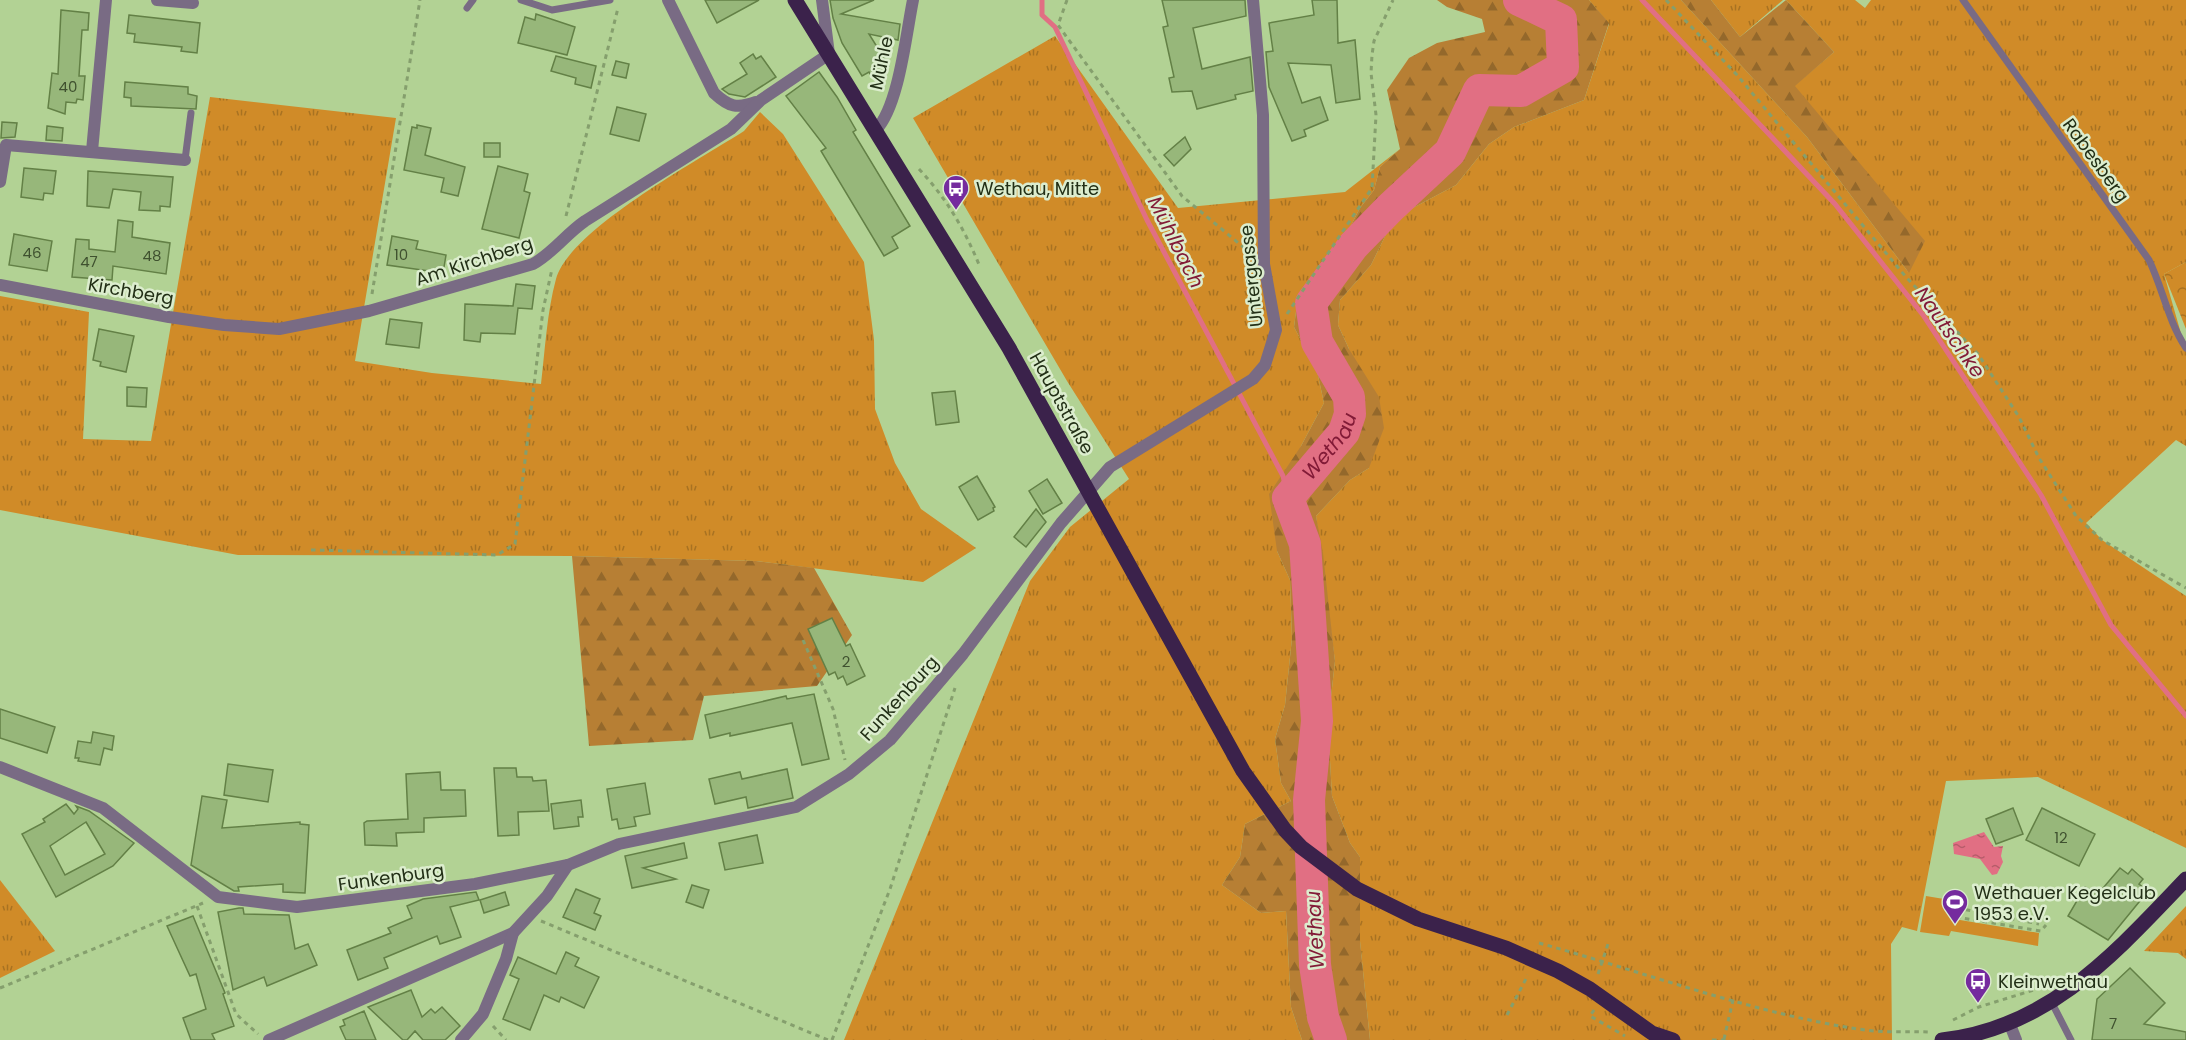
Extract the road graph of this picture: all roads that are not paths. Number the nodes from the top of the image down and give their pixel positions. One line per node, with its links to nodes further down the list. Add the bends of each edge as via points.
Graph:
1 (106, 0): 19 (street)
2 (157, 0): 12 (street)
3 (473, 0): 13 (lane)
4 (521, 0): 5 (lane, via 552,10)
5 (610, 0)
6 (669, 0): 15 (street, Am Kirchberg, via 714,93 726,104 739,108)
7 (795, 0): 14 (main road, Hauptstraße)
8 (822, 0): 14 (street)
9 (913, 0): 17 (street, Mühle, via 891,104)
10 (1254, 0): 25 (street, Untergasse, via 1263,115 1264,264 1276,330 1265,365 1253,379 1112,466)
11 (1963, 0): 24 (lane, Rabesberg, via 2149,260 2176,332)
12 (193, 3)
13 (467, 8)
14 (829, 54): 15 (street, Am Kirchberg); 17 (main road, Hauptstraße)
15 (761, 100): 23 (street, Am Kirchberg, via 731,129 585,221 533,264 369,311 302,325)
16 (191, 113): 20 (lane)
17 (876, 130): 25 (main road, Hauptstraße, via 1004,339)
18 (3, 145): 19 (street); 21 (street)
19 (92, 151): 20 (street)
20 (184, 160)
21 (0, 182)
22 (0, 285): 23 (street, Kirchberg)
23 (257, 328)
24 (2186, 348)
25 (1087, 491): 27 (street, Funkenburg, via 963,654 890,740 853,770 796,807 619,844); 33 (main road, Hauptstraße, via 1243,771 1286,830 1337,877 1398,911 1535,960 1590,989)
26 (0, 767): 27 (street, Funkenburg, via 103,808 218,897 297,907 475,884)
27 (568, 865): 29 (street, via 547,896)
28 (2186, 879): 30 (main road, via 2097,969)
29 (513, 933): 34 (street); 35 (street, via 483,1014)
30 (2052, 1003): 31 (main road); 38 (lane)
31 (2009, 1022): 32 (main road); 37 (street)
32 (1940, 1034)
33 (1654, 1037): 36 (main road, Hauptstraße)
34 (269, 1040)
35 (461, 1040)
36 (1673, 1040)
37 (2016, 1040)
38 (2070, 1040)

